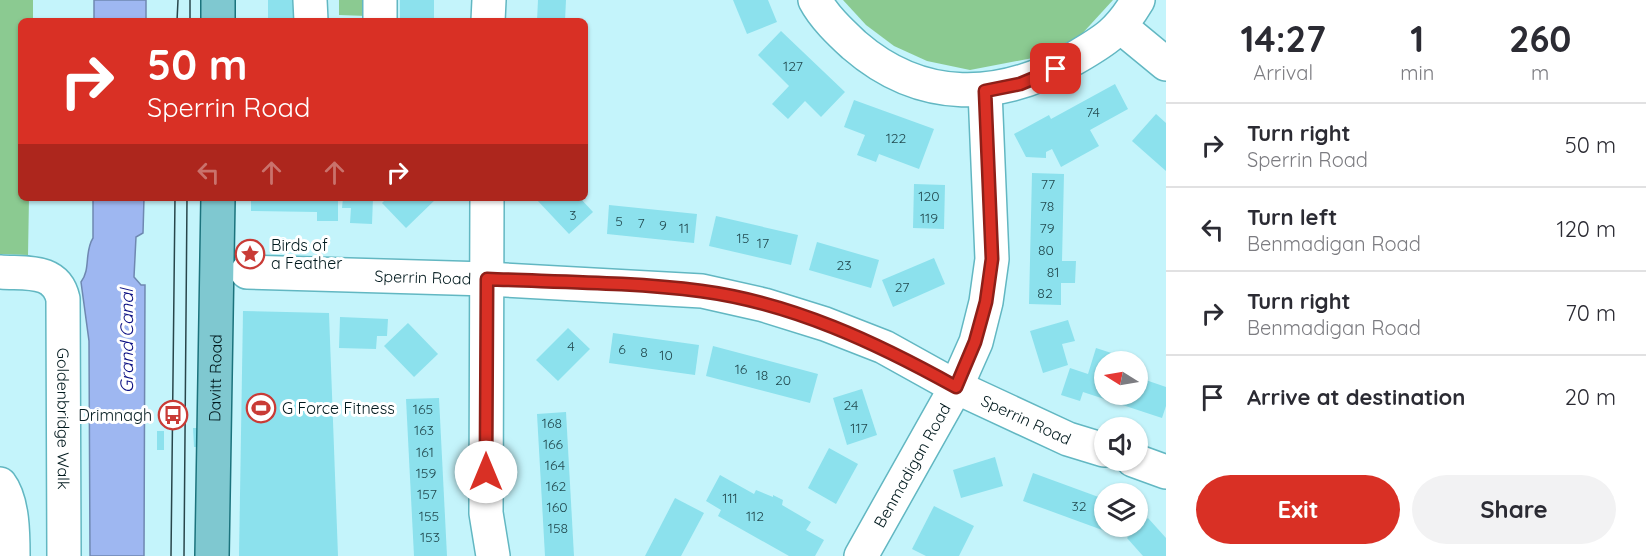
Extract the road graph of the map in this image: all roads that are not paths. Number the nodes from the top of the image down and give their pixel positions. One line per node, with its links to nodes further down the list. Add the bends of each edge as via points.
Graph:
1 (219, 0): 7 (main road)
2 (310, 0): 8 (street)
3 (380, 0): 9 (street)
4 (489, 0): 10 (street)
5 (815, 0): 13 (street, via 842,33 886,70 914,82)
6 (1138, 0): 11 (street)
7 (218, 18)
8 (311, 18)
9 (380, 18)
10 (488, 18)
11 (1120, 27): 12 (street); 13 (street, via 1056,69 1020,84)
12 (1166, 64)
13 (985, 91): 19 (street, Benmadigan Road, via 992,259 975,342)
14 (218, 201): 26 (main road, Davitt Road)
15 (487, 201): 18 (street)
16 (0, 272): 25 (street, Goldenbridge Walk, via 38,274 56,282 63,299)
17 (248, 272): 18 (street, Sperrin Road)
18 (487, 279): 19 (street, Sperrin Road, via 702,291 825,324 884,347); 27 (street, via 486,513)
19 (956, 387): 20 (street, Sperrin Road, via 1068,439); 28 (street, Benmadigan Road)
20 (1094, 447)
21 (1148, 465): 22 (street)
22 (1166, 472)
23 (0, 483): 24 (street, via 5,490 14,535)
24 (13, 556)
25 (64, 556)
26 (213, 556)
27 (492, 556)
28 (861, 556)

